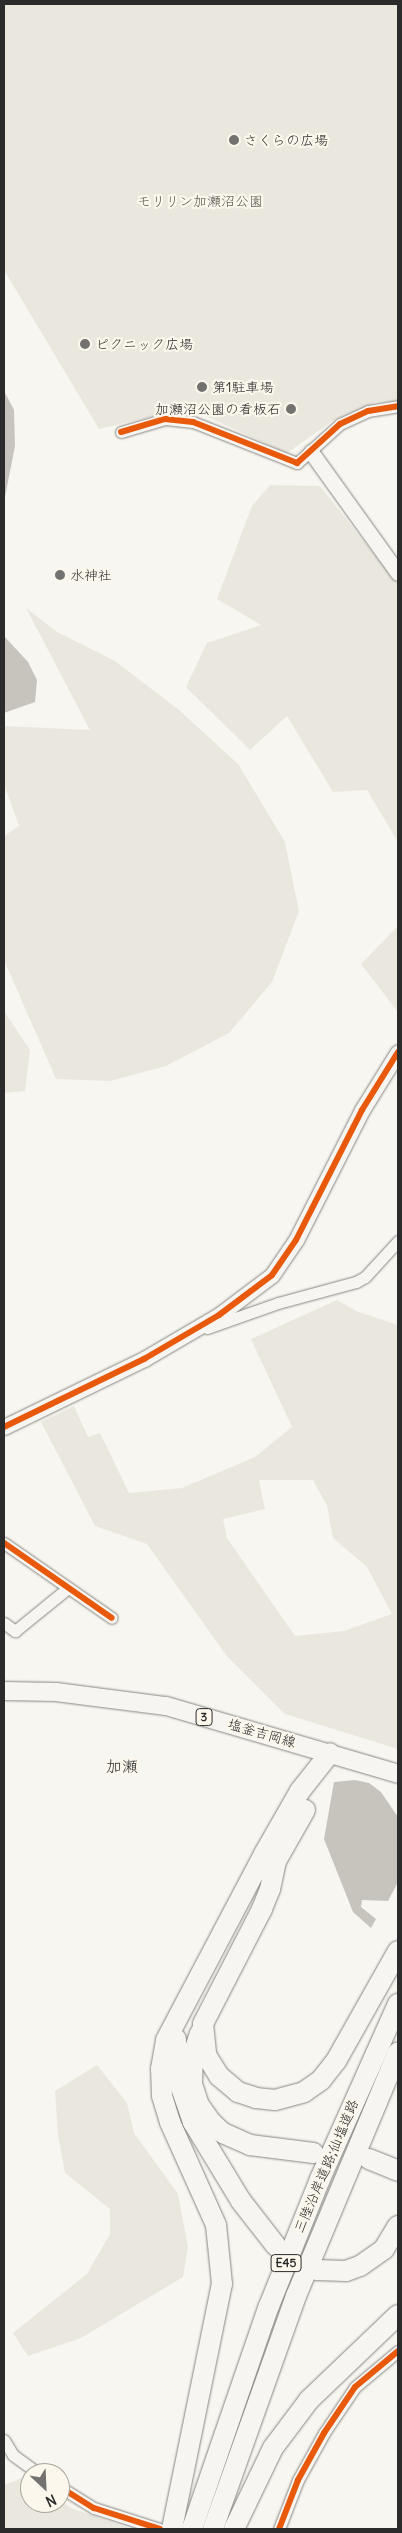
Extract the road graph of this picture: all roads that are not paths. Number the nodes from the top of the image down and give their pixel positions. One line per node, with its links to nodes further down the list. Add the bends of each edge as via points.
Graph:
1 (398, 406): 3 (street, via 368,411 340,424)
2 (121, 432): 3 (street, via 165,419 194,422 296,463)
3 (311, 452): 4 (street)
4 (398, 573)
5 (398, 1052): 7 (street, via 362,1110 296,1240 272,1275 245,1298)
6 (398, 1241): 7 (street, via 365,1277 356,1282 278,1303)
7 (186, 1334): 8 (street, via 85,1390)
8 (4, 1427)
9 (4, 1543): 10 (street)
10 (68, 1588): 11 (street); 12 (street, via 15,1631)
11 (112, 1618)
12 (4, 1623)
13 (4, 1691): 14 (main road, 塩釜吉岡線 / 3, via 56,1692 166,1706)
14 (330, 1753): 15 (main road, 塩釜吉岡線 / 3); 18 (highway, via 300,1791); 19 (highway, via 313,1796 276,1861 262,1909)
15 (398, 1774)
16 (398, 1951): 19 (highway, via 336,2061 321,2080 304,2092 275,2100 238,2092 219,2076 206,2055)
17 (398, 2004): 34 (highway, 三陸沿岸道路;仙塩道路 / E45, via 324,2170 269,2306)
18 (181, 2013): 25 (highway, via 174,2046 182,2096 220,2169); 33 (highway, via 166,2040 161,2069 162,2096 170,2122 216,2225 222,2284)
19 (203, 2024): 21 (highway, via 192,2055 192,2084 199,2104 210,2120 223,2133 250,2145)
20 (398, 2052): 35 (highway, 三陸沿岸道路;仙塩道路 / E45, via 302,2278)
21 (313, 2153)
22 (369, 2159): 23 (highway)
23 (398, 2171)
24 (398, 2226): 26 (highway, via 384,2249 360,2266 346,2271)
25 (276, 2246)
26 (316, 2270)
27 (398, 2315): 36 (highway, via 309,2400 272,2448)
28 (398, 2351): 37 (street, via 355,2387 324,2433 298,2480)
29 (4, 2440): 30 (street, via 13,2455)
30 (24, 2463)
31 (70, 2493): 32 (street, via 94,2508)
32 (147, 2527)
33 (172, 2529)
34 (192, 2529)
35 (213, 2529)
36 (234, 2529)
37 (279, 2529)

